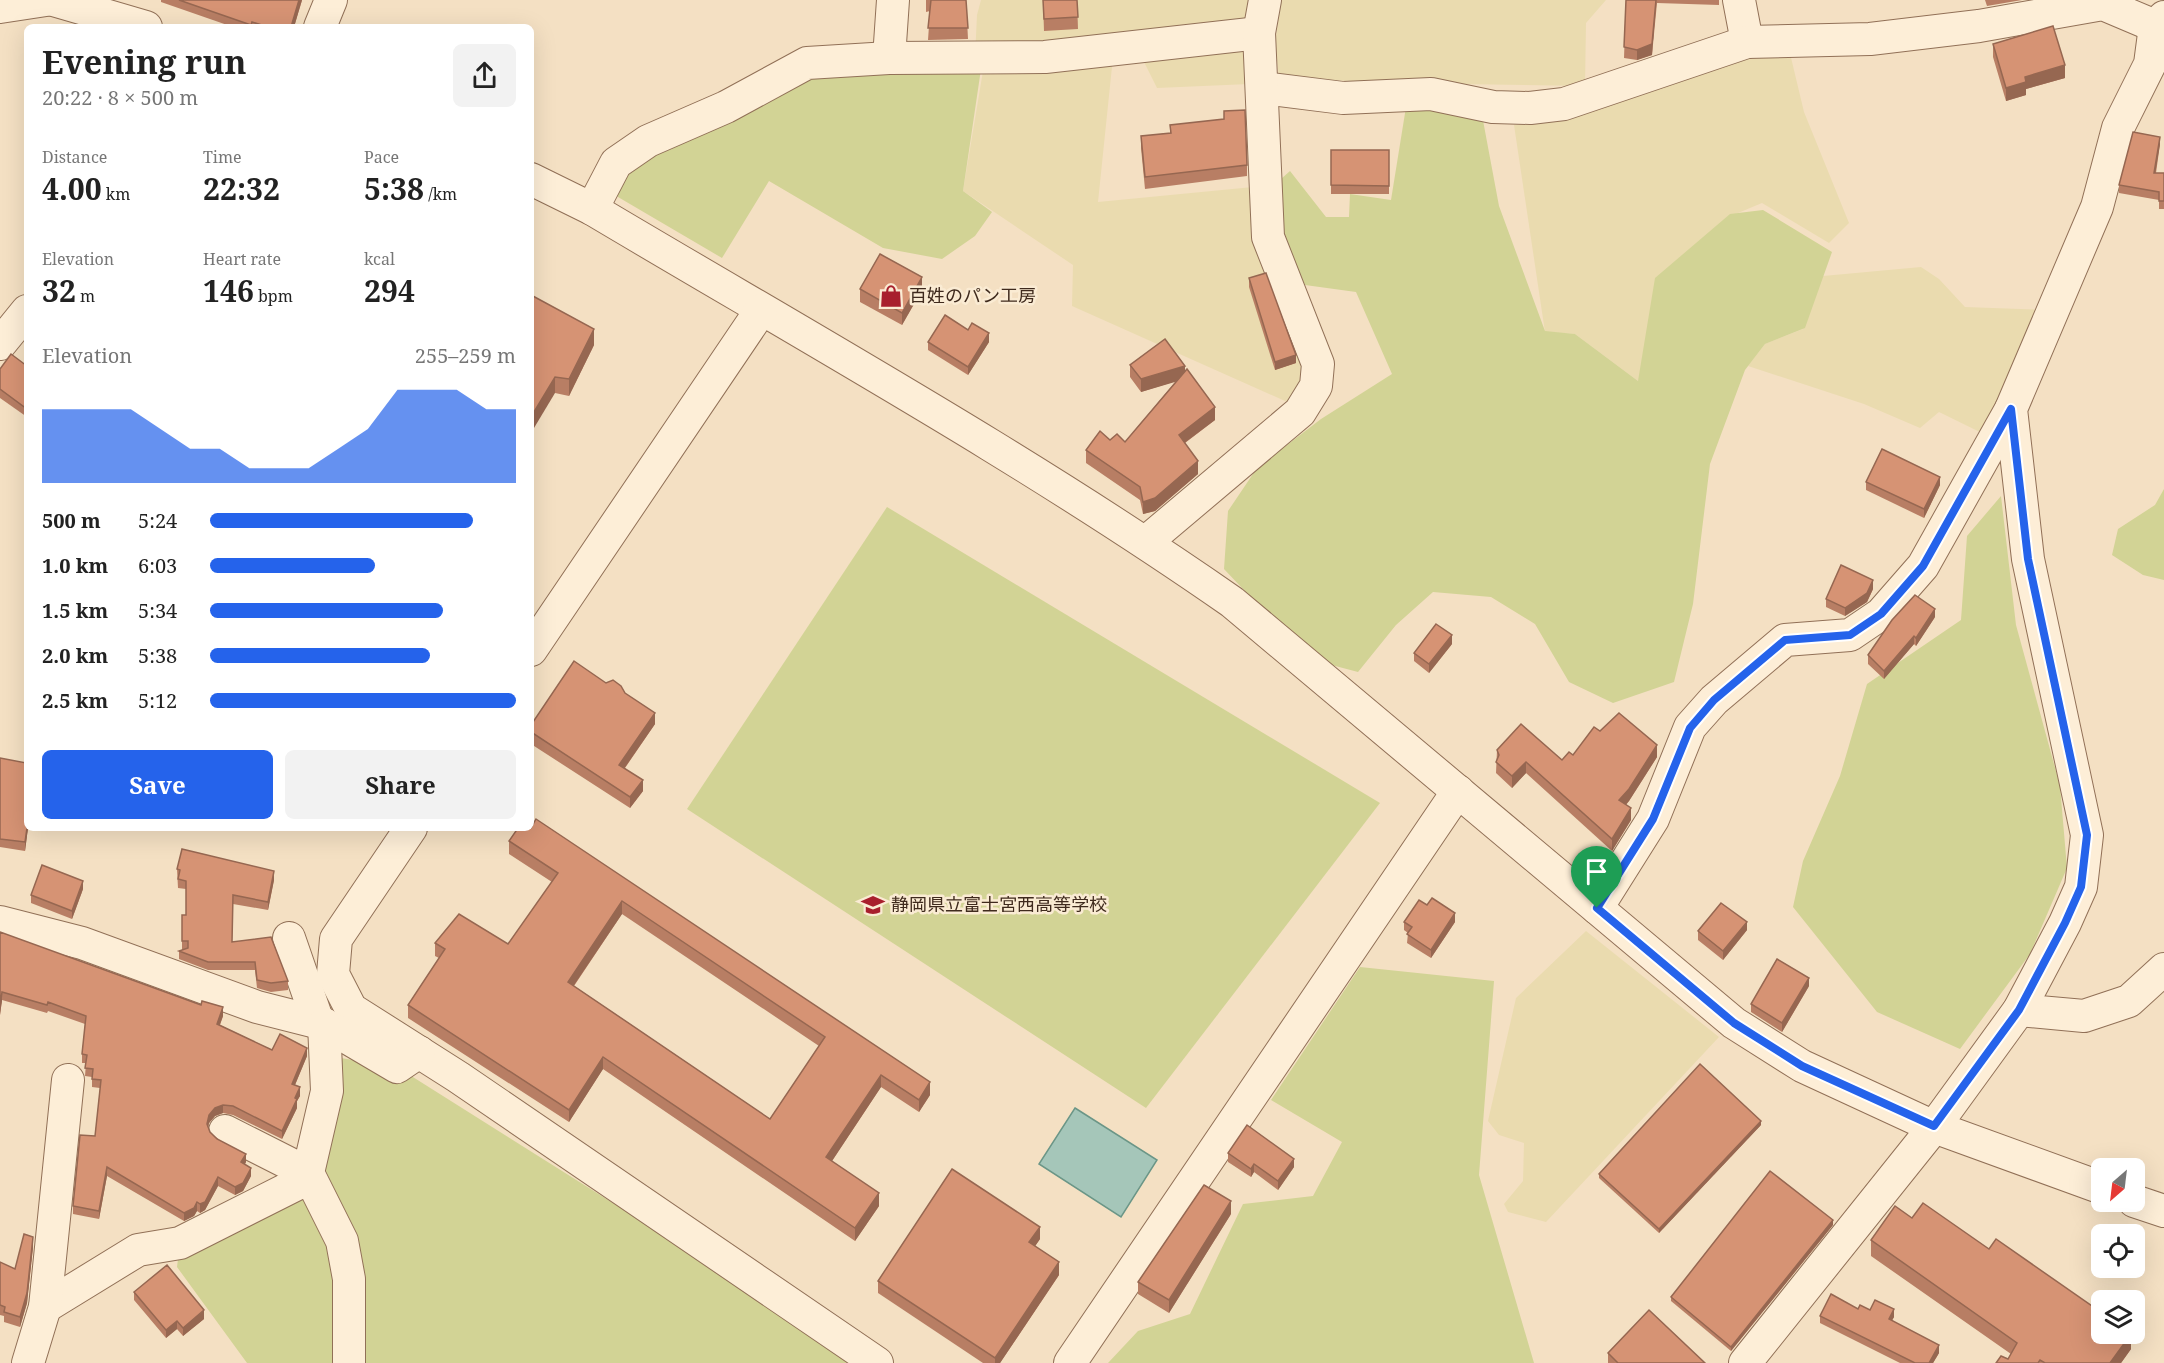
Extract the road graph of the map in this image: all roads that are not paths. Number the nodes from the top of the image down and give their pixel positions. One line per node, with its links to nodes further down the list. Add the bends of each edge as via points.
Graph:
1 (46, 0): 7 (street)
2 (53, 0): 9 (street)
3 (331, 0): 10 (street)
4 (893, 0): 13 (street)
5 (1265, 0): 11 (street)
6 (1739, 0): 12 (street)
7 (0, 7)
8 (2159, 22): 12 (street, via 2103,4 1979,26 1870,39); 14 (street)
9 (130, 24)
10 (321, 24)
11 (1259, 33): 13 (street, via 1045,57); 15 (street)
12 (1747, 42): 15 (street, via 1564,105 1493,107 1431,94 1343,98)
13 (889, 58): 17 (street, via 807,63 726,108 648,141 616,163)
14 (2157, 70): 21 (street, via 2118,128 2097,207)
15 (1263, 88): 22 (street, via 1268,237 1318,364 1316,386 1300,412)
16 (534, 180): 17 (street)
17 (592, 209): 18 (street)
18 (760, 310): 22 (street); 23 (street)
19 (24, 315): 20 (street)
20 (0, 344)
21 (2011, 409): 26 (street, via 1923,566 1881,614 1850,635 1785,640 1714,700 1690,728 1653,819); 30 (street, via 2028,559 2087,835 2081,887)
22 (1146, 542): 24 (street, via 1232,602)
23 (534, 646)
24 (1458, 791): 26 (street); 44 (street)
25 (409, 831): 32 (street, via 336,939 333,974 351,1009)
26 (1597, 908): 34 (street, via 1734,1023 1802,1066)
27 (0, 922): 31 (street, via 82,943 257,1007)
28 (289, 938): 31 (street)
29 (2164, 969): 30 (street, via 2129,1001 2084,1017)
30 (2019, 1010): 34 (street)
31 (321, 1023): 32 (street, via 397,1067); 36 (street, via 327,1091)
32 (419, 1052): 43 (street)
33 (68, 1080): 40 (street)
34 (1934, 1126): 37 (street); 45 (street)
35 (225, 1131): 36 (street)
36 (308, 1173): 40 (street, via 284,1192 180,1243 138,1250); 42 (street, via 342,1241 349,1279)
37 (2091, 1184)
38 (2145, 1205): 39 (street)
39 (2164, 1212)
40 (45, 1307): 41 (street)
41 (28, 1363)
42 (349, 1363)
43 (877, 1363)
44 (1070, 1363)
45 (1745, 1363)

